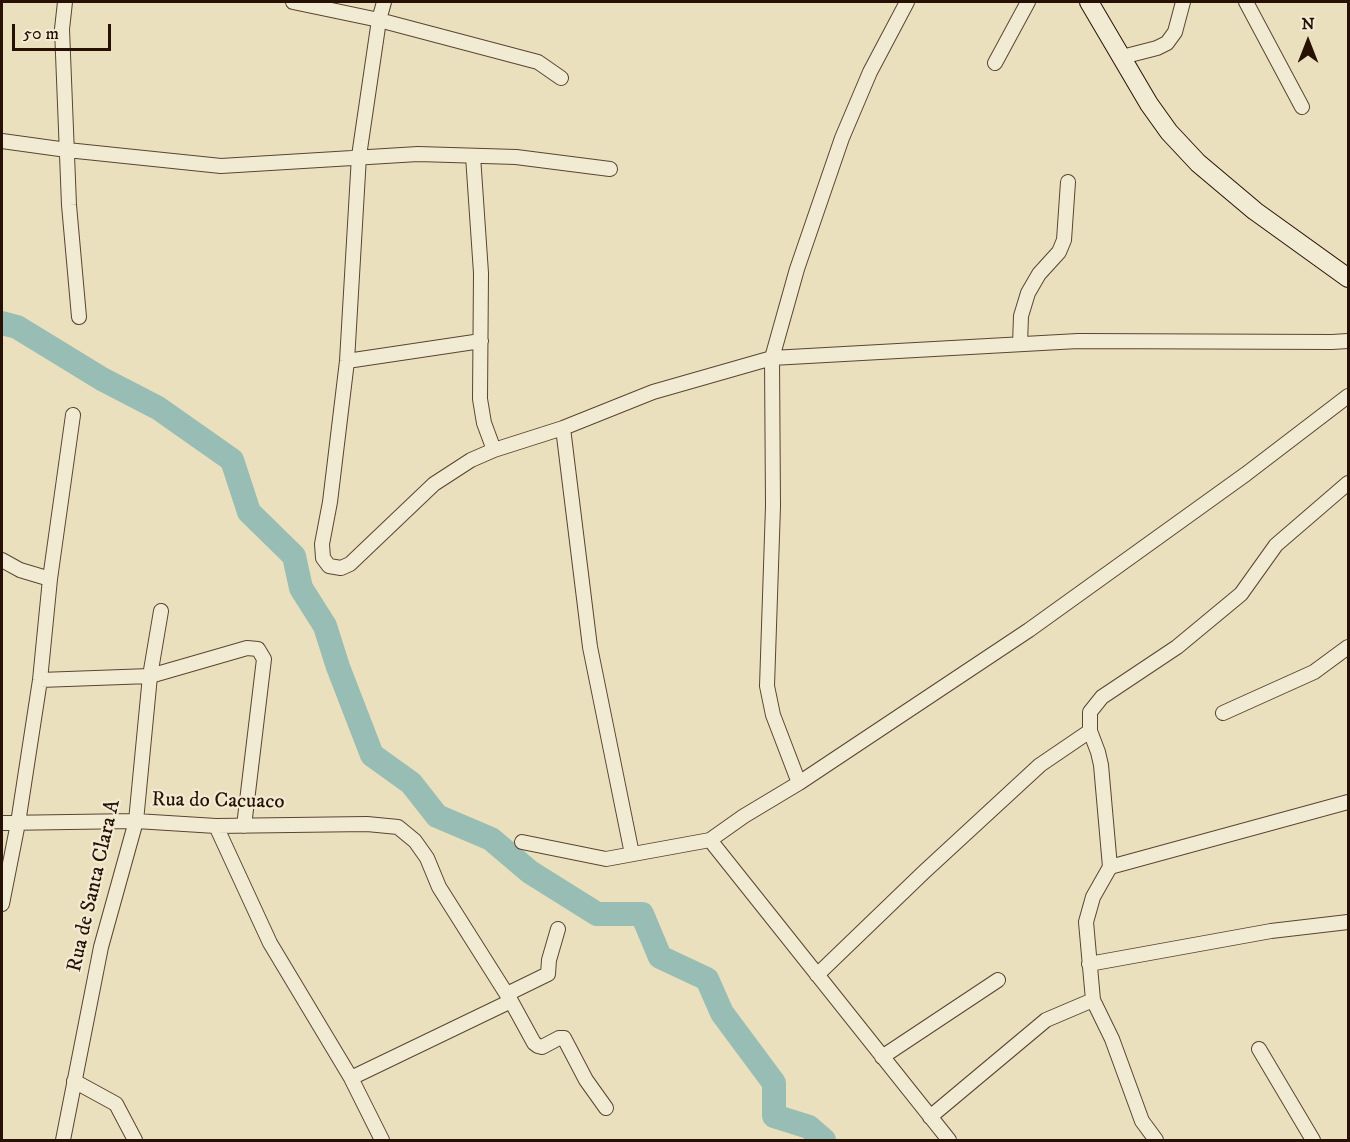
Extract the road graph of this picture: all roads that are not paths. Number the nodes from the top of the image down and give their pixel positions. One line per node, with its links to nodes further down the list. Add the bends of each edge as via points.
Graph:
1 (65, 2): 15 (street, via 62,29)
2 (293, 2): 9 (street)
3 (384, 2): 9 (street)
4 (907, 2): 25 (street, via 870,72 842,138)
5 (1028, 2): 11 (street)
6 (1089, 2): 10 (street)
7 (1183, 2): 10 (street, via 1175,32 1167,43)
8 (1246, 2): 13 (street)
9 (379, 20): 12 (street, via 538,62); 16 (street)
10 (1122, 57): 20 (street, via 1169,132 1198,163 1255,211)
11 (995, 63)
12 (561, 78)
13 (1302, 106)
14 (2, 141): 15 (street)
15 (67, 150): 16 (street, via 220,166); 21 (street)
16 (359, 156): 17 (street); 26 (street)
17 (473, 156): 18 (street, via 516,157); 22 (street)
18 (609, 169)
19 (1068, 182): 24 (street, via 1064,240 1028,293 1021,316)
20 (1348, 278)
21 (79, 317)
22 (482, 341): 26 (street); 30 (street, via 481,410)
23 (1348, 341): 24 (street)
24 (1020, 344): 25 (street)
25 (772, 358): 29 (street, via 653,392); 40 (street, via 773,506 767,686 773,715)
26 (347, 361): 30 (street, via 322,544 323,558 329,566 341,568 350,564 434,484)
27 (1348, 396): 40 (street, via 1029,630)
28 (73, 415): 33 (street)
29 (563, 428): 30 (street); 49 (street, via 590,647)
30 (494, 450)
31 (1348, 483): 39 (street, via 1276,545 1241,594 1219,614 1102,697 1090,712)
32 (2, 560): 33 (street)
33 (50, 579): 37 (street)
34 (161, 611): 36 (street, Rua de Santa Clara A)
35 (1348, 647): 38 (street, via 1314,672)
36 (150, 676): 37 (street); 42 (street, Rua de Santa Clara A); 46 (street, via 247,648 258,649 264,659)
37 (40, 680): 44 (street)
38 (1222, 713)
39 (1090, 731): 50 (street, via 1101,765); 55 (street, via 1040,765)
40 (799, 783): 47 (street)
41 (1348, 802): 50 (street)
42 (136, 821): 44 (street, Rua do Cacuaco); 45 (street, Rua do Cacuaco); 62 (street, Rua de Santa Clara A, via 101,947)
43 (2, 823): 44 (street, Rua do Cacuaco)
44 (18, 823): 51 (street)
45 (216, 826): 46 (street, Rua do Cacuaco); 61 (street, via 270,944)
46 (244, 826): 57 (street, Rua do Cacuaco, via 398,827 427,858 439,887)
47 (710, 840): 49 (street); 55 (street)
48 (522, 842): 49 (street, via 606,859)
49 (632, 854)
50 (1110, 867): 54 (street, via 1093,897 1086,922)
51 (2, 904)
52 (1348, 922): 54 (street)
53 (558, 929): 57 (street, via 548,974)
54 (1089, 964): 58 (street)
55 (817, 975): 60 (street)
56 (998, 981): 60 (street)
57 (509, 997): 61 (street); 63 (street, via 538,1046 564,1038)
58 (1093, 1000): 64 (street, via 1046,1020); 69 (street, via 1142,1120)
59 (1259, 1049): 70 (street)
60 (882, 1057): 64 (street)
61 (351, 1078): 67 (street)
62 (74, 1081): 65 (street, Rua de Santa Clara A); 66 (street, via 116,1104)
63 (606, 1108)
64 (930, 1117): 68 (street)
65 (63, 1140)
66 (135, 1140)
67 (382, 1140)
68 (949, 1140)
69 (1156, 1140)
70 (1312, 1140)

